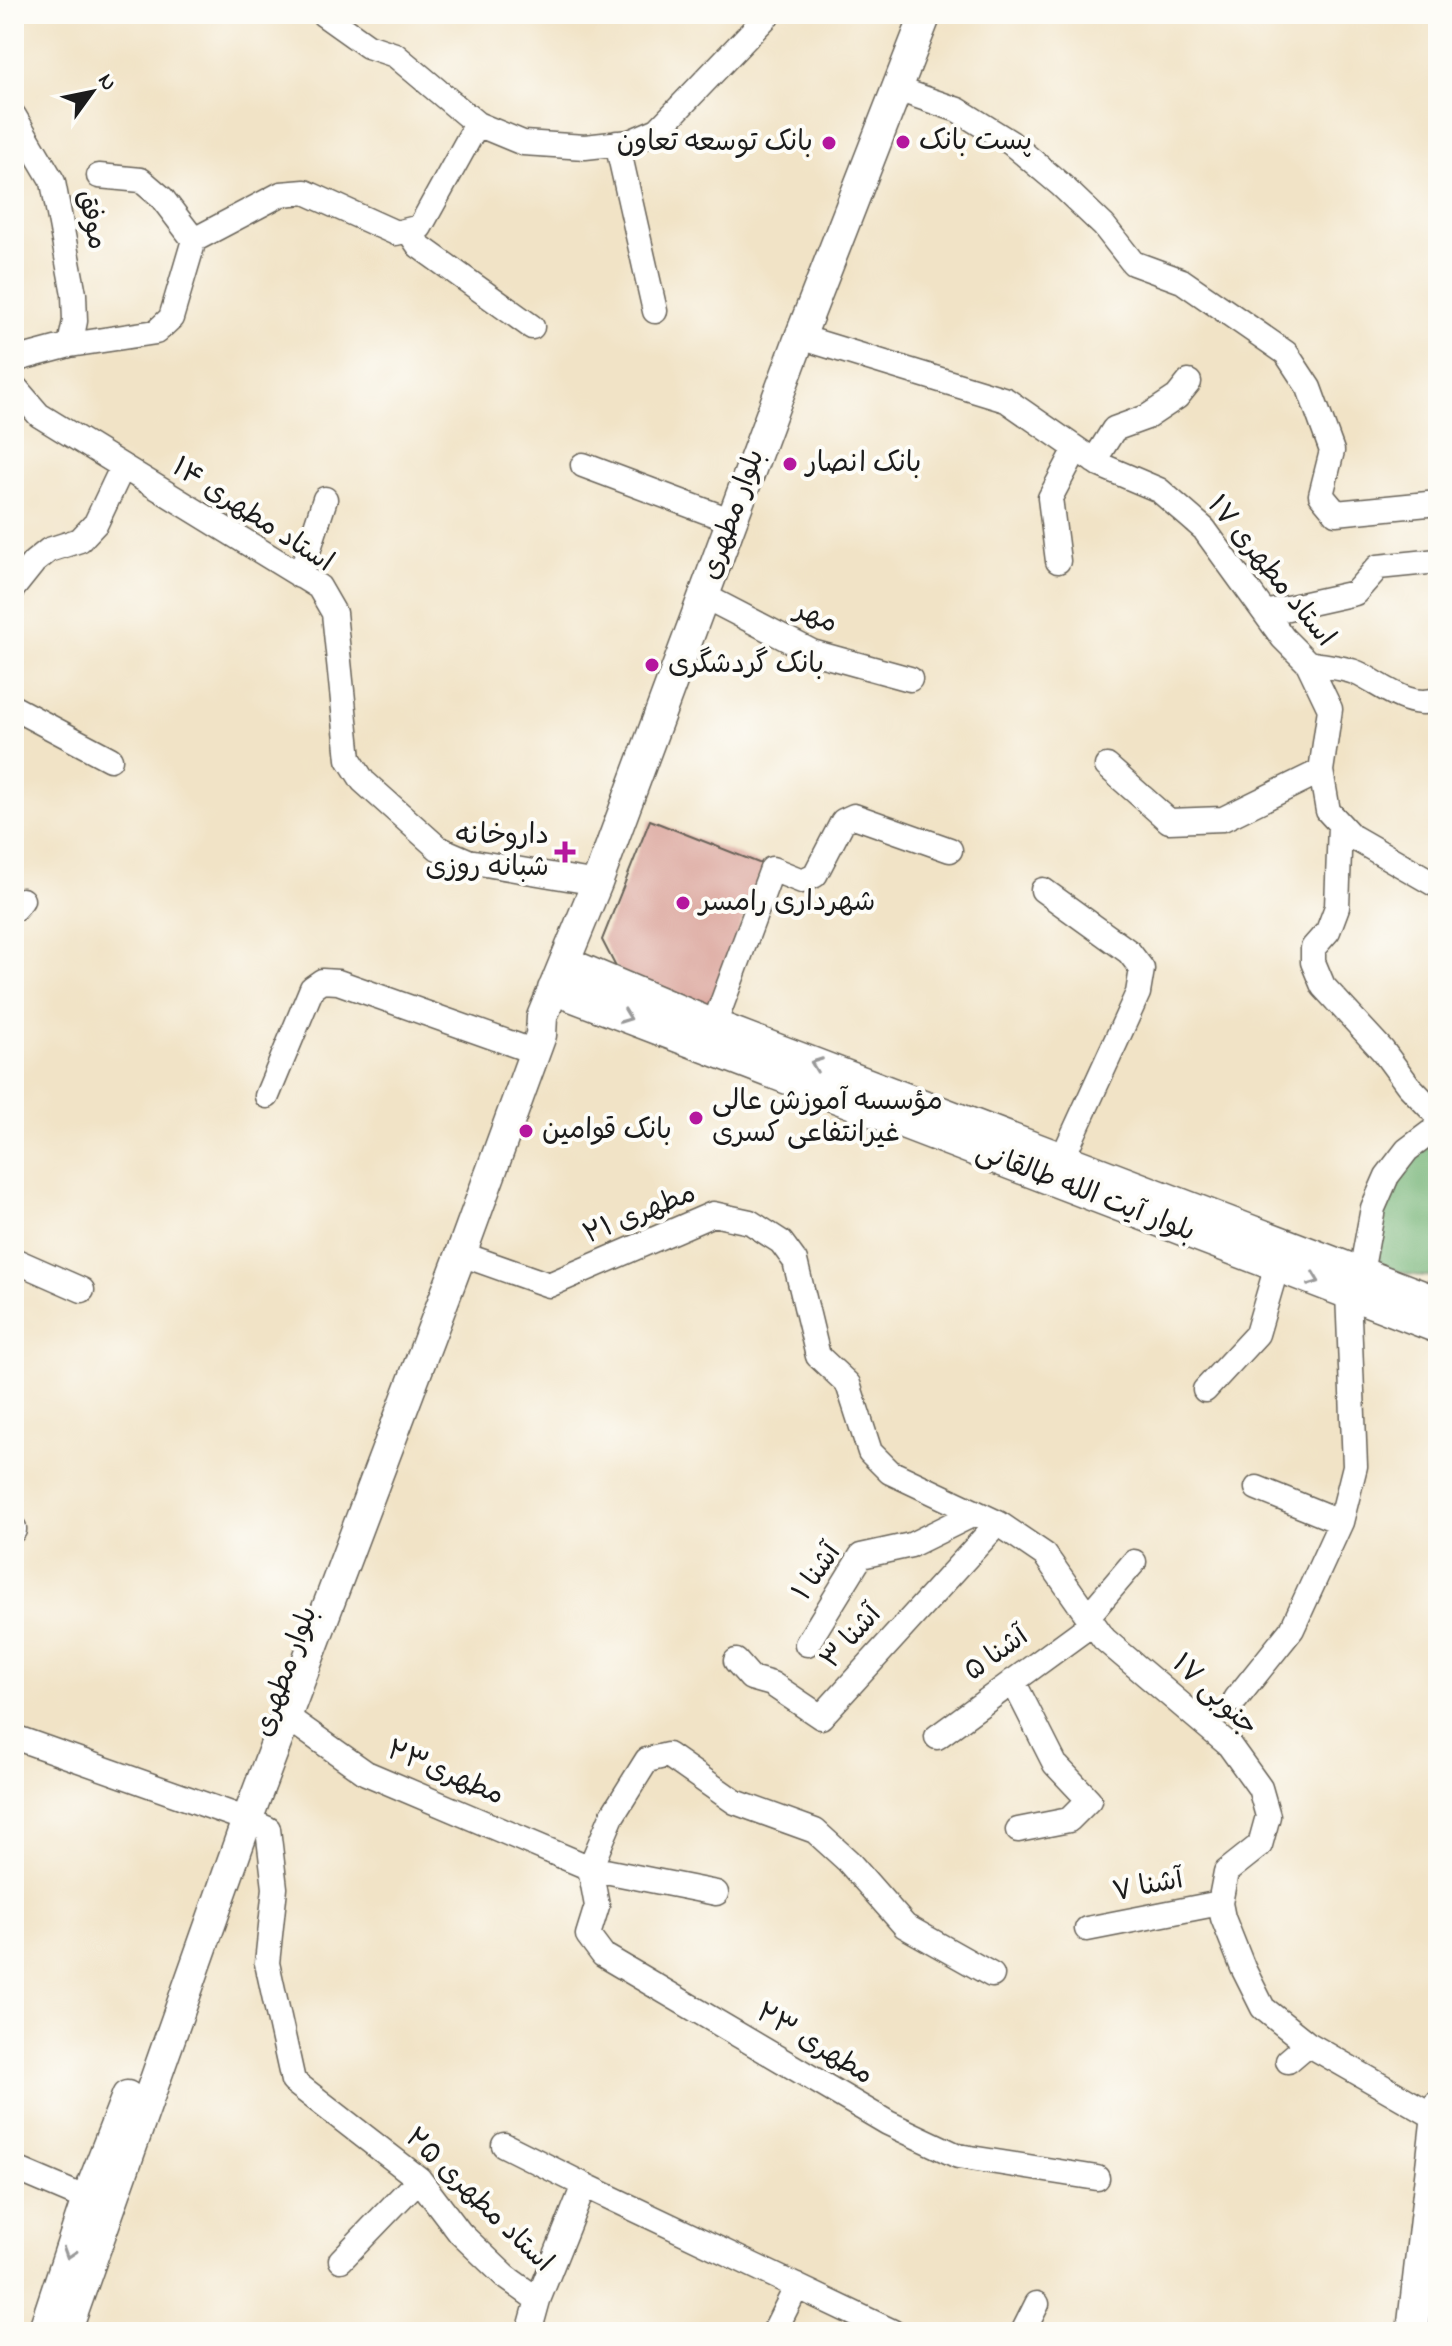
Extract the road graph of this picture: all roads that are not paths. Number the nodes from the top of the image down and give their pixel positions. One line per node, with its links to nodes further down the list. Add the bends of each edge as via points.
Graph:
1 (323, 14): 6 (street, via 368,46 395,55)
2 (769, 14): 7 (street, via 658,130)
3 (926, 14): 4 (main road, بلوار مطهری)
4 (897, 89): 13 (main road, بلوار مطهری); 22 (street, via 958,110 1011,143 1104,226 1133,263 1182,281 1286,353 1309,388 1332,451 1321,495 1336,513)
5 (14, 116): 14 (street, موفق, via 53,182 74,294)
6 (477, 124): 7 (street, via 523,143); 9 (street, via 420,227)
7 (617, 143): 11 (street)
8 (99, 176): 10 (street, via 141,180)
9 (408, 230): 10 (street, via 396,233 305,192 281,194); 12 (street, via 419,246)
10 (194, 240): 14 (street, via 171,318 156,332)
11 (655, 311)
12 (532, 327)
13 (800, 337): 18 (street, استاد مطهری ۱۷, via 1006,400); 23 (main road, بلوار مطهری)
14 (70, 345): 15 (street)
15 (14, 360)
16 (1189, 382): 18 (street, via 1177,397 1147,417 1114,429)
17 (14, 386): 20 (street, استاد مطهری ۱۴, via 39,415)
18 (1085, 455): 24 (street, via 1050,498); 29 (street, استاد مطهری ۱۷, via 1159,490 1204,529)
19 (583, 465): 23 (street)
20 (122, 468): 26 (street, استاد مطهری ۱۴); 27 (street, via 96,523 80,540 49,550)
21 (325, 499): 26 (street)
22 (1438, 503)
23 (732, 521): 28 (main road, بلوار مطهری)
24 (1058, 561)
25 (1438, 561): 29 (street, via 1378,567 1355,593)
26 (300, 576): 39 (street, استاد مطهری ۱۴, via 319,587 334,613 349,759 363,781 438,848 468,861)
27 (14, 587)
28 (704, 596): 31 (street, مهر, via 812,652); 39 (main road, بلوار مطهری)
29 (1265, 613): 30 (street, استاد مطهری ۱۷)
30 (1308, 663): 32 (street, via 1355,673 1402,697); 36 (street, استاد مطهری ۱۷, via 1330,709)
31 (910, 679)
32 (1438, 699)
33 (14, 708): 34 (street)
34 (110, 759)
35 (1107, 766): 36 (street, via 1169,821 1223,819)
36 (1321, 771): 37 (street, استاد مطهری ۱۷, via 1328,811)
37 (1340, 825): 40 (street); 47 (street, via 1337,907 1328,931 1313,948 1313,962 1323,986)
38 (950, 850): 43 (street, via 854,816 843,821 815,875 802,881 772,869)
39 (597, 883): 42 (main road, بلوار مطهری)
40 (1438, 886)
41 (1043, 890): 48 (street, via 1129,952 1142,969 1138,993)
42 (553, 989): 43 (main road, بلوار آیت الله طالقانی); 44 (main road, بلوار مطهری); 46 (main road, بلوار مطهری, via 541,1035); 49 (main road, بلوار آیت الله طالقانی, one-way to 49)
43 (714, 1025): 48 (main road, بلوار آیت الله طالقانی, one-way to 43)
44 (521, 1047): 45 (street, via 338,982 322,981 312,988); 46 (main road, بلوار مطهری)
45 (267, 1096)
46 (503, 1114): 50 (main road, بلوار مطهری); 70 (main road, بلوار مطهری)
47 (1438, 1117): 53 (street, via 1435,1129 1407,1150 1387,1176)
48 (1062, 1159): 49 (main road, بلوار آیت الله طالقانی)
49 (1206, 1226): 52 (main road, بلوار آیت الله طالقانی); 53 (main road, بلوار آیت الله طالقانی)
50 (461, 1254): 59 (street, مطهری ۲۱, via 549,1285 713,1214 750,1222 781,1242 795,1261 818,1356 848,1384 870,1452 890,1472); 67 (main road, بلوار مطهری)
51 (14, 1260): 54 (street)
52 (1277, 1266): 53 (main road, بلوار آیت الله طالقانی, one-way to 53); 57 (street, via 1257,1334)
53 (1354, 1283): 55 (main road, بلوار آیت الله طالقانی); 56 (main road, بلوار آیت الله طالقانی); 60 (street, via 1355,1466)
54 (82, 1290)
55 (1434, 1299)
56 (1438, 1328)
57 (1205, 1390)
58 (1257, 1488): 60 (street)
59 (987, 1518): 62 (street, مطهری ۲۱, via 1045,1555); 63 (street, آشنا ۱, via 861,1556); 64 (street, آشنا ۳, via 821,1717 772,1684 751,1678)
60 (1341, 1522): 66 (street, via 1292,1629)
61 (1134, 1562): 62 (street, آشنا ۵)
62 (1095, 1626): 65 (street, آشنا ۵); 74 (street, جنوبی ۱۷, via 1229,1745 1260,1788 1268,1816 1260,1845 1226,1872)
63 (807, 1644)
64 (736, 1661)
65 (1013, 1681): 69 (street, آشنا ۵); 71 (street, via 1055,1764 1089,1800 1069,1820)
66 (1236, 1699)
67 (287, 1717): 70 (main road, بلوار مطهری); 72 (street, مطهری۲۳, via 366,1773)
68 (14, 1737): 70 (street)
69 (937, 1737)
70 (240, 1818): 83 (street, استاد مطهری ۲۵, via 268,1829 275,1888 267,1963 293,2081); 85 (main road, بلوار مطهری); 92 (main road, بلوار مطهری)
71 (1018, 1830)
72 (590, 1868): 73 (street, مطهری۲۳); 76 (street, via 612,1816 647,1760 668,1755 735,1802 815,1831 905,1926); 82 (street, مطهری ۲۳, via 597,1906 588,1935 603,1955 888,2123 958,2156)
73 (716, 1893)
74 (1220, 1903): 75 (street, آشنا ۷); 77 (street, via 1263,2008)
75 (1087, 1929)
76 (992, 1975)
77 (1308, 2044): 78 (street); 79 (street)
78 (1288, 2061)
79 (1437, 2112): 96 (main road)
80 (504, 2145): 84 (street)
81 (14, 2168): 85 (street)
82 (1097, 2178)
83 (419, 2179): 86 (street); 88 (street, استاد مطهری ۲۵, via 460,2233)
84 (584, 2185): 87 (street); 88 (street)
85 (87, 2199): 91 (main road, بلوار مطهری, one-way to 91)
86 (341, 2260)
87 (797, 2286): 93 (street); 94 (street)
88 (538, 2300): 90 (street)
89 (1037, 2304): 95 (street)
90 (529, 2331)
91 (43, 2332)
92 (66, 2332)
93 (774, 2332)
94 (893, 2332)
95 (1023, 2332)
96 (1412, 2332)

